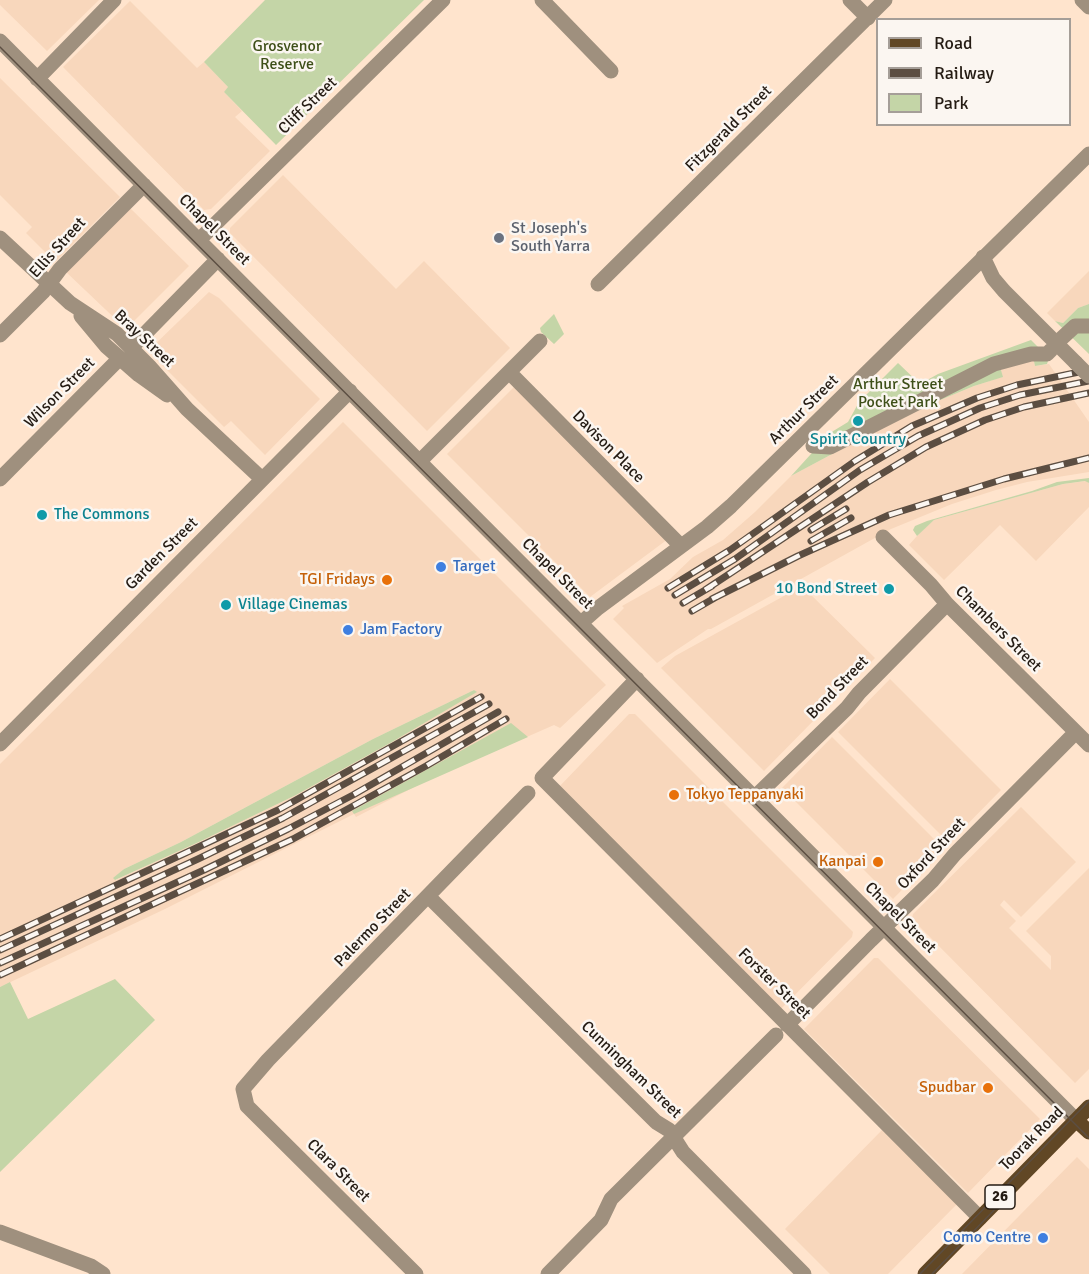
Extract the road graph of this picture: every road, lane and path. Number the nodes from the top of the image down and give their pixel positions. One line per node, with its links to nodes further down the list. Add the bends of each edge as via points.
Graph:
1 (114, 0): 11 (street)
2 (443, 0): 15 (street, Cliff Street)
3 (542, 0): 10 (street)
4 (850, 0): 8 (street)
5 (885, 0): 8 (street, Fitzgerald Street)
6 (1082, 0): 7 (street)
7 (1089, 7)
8 (868, 18): 19 (street, Fitzgerald Street)
9 (0, 41): 11 (street, Chapel Street)
10 (611, 71)
11 (37, 79): 13 (street, Chapel Street)
12 (1089, 153): 16 (street, Arthur Street)
13 (144, 185): 15 (street, Chapel Street); 18 (street, Ellis Street)
14 (0, 238): 18 (street, Bray Street)
15 (199, 240): 17 (street, Chapel Street)
16 (983, 257): 27 (street, bridge, via 1004,291); 34 (street, Arthur Street, via 745,493)
17 (218, 259): 25 (street, Wilson Street); 28 (street, Chapel Street)
18 (49, 284): 21 (street, Ellis Street); 25 (street, Bray Street, via 117,334)
19 (598, 284)
20 (1089, 326): 22 (street, via 1075,326)
21 (0, 335)
22 (1062, 338)
23 (540, 342): 26 (street)
24 (1051, 350): 29 (street, via 994,364 834,446)
25 (126, 353): 31 (street, Wilson Street); 32 (street, Bray Street, via 149,366 187,409)
26 (509, 372): 30 (street); 34 (street, Davison Place)
27 (1089, 376)
28 (350, 391): 30 (street, Chapel Street); 32 (street, Garden Street)
29 (813, 446)
30 (420, 462): 36 (street, Chapel Street)
31 (0, 479)
32 (262, 479): 39 (street, Garden Street)
33 (883, 537): 35 (street, Chambers Street)
34 (681, 546): 36 (street, Arthur Street)
35 (947, 604): 38 (street, Chambers Street); 42 (street, Bond Street)
36 (581, 623): 37 (street, Chapel Street)
37 (637, 680): 42 (street, Chapel Street); 45 (street, Forster Street, via 542,778)
38 (1076, 732): 40 (street, Chambers Street); 44 (street, Oxford Street)
39 (0, 744)
40 (1089, 745)
41 (528, 794): 43 (street, Palermo Street)
42 (755, 797): 44 (street, Chapel Street)
43 (429, 897): 46 (street, Palermo Street); 50 (street, Cunningham Street)
44 (884, 928): 45 (street, Oxford Street); 48 (street, Chapel Street)
45 (782, 1030): 50 (street, Oxford Street); 51 (street, Forster Street)
46 (243, 1089): 54 (street, Clara Street, via 247,1106)
47 (1089, 1107): 48 (main road, Toorak Road / 26)
48 (1076, 1120): 49 (main road, Chapel Street); 51 (main road, Toorak Road / 26)
49 (1089, 1132)
50 (674, 1137): 55 (street, Oxford Street, via 611,1199 601,1220); 56 (street, Cunningham Street, via 682,1152)
51 (980, 1218): 57 (main road, Toorak Road / 26)
52 (0, 1232): 53 (street)
53 (103, 1274)
54 (416, 1274)
55 (548, 1274)
56 (804, 1274)
57 (925, 1274)

